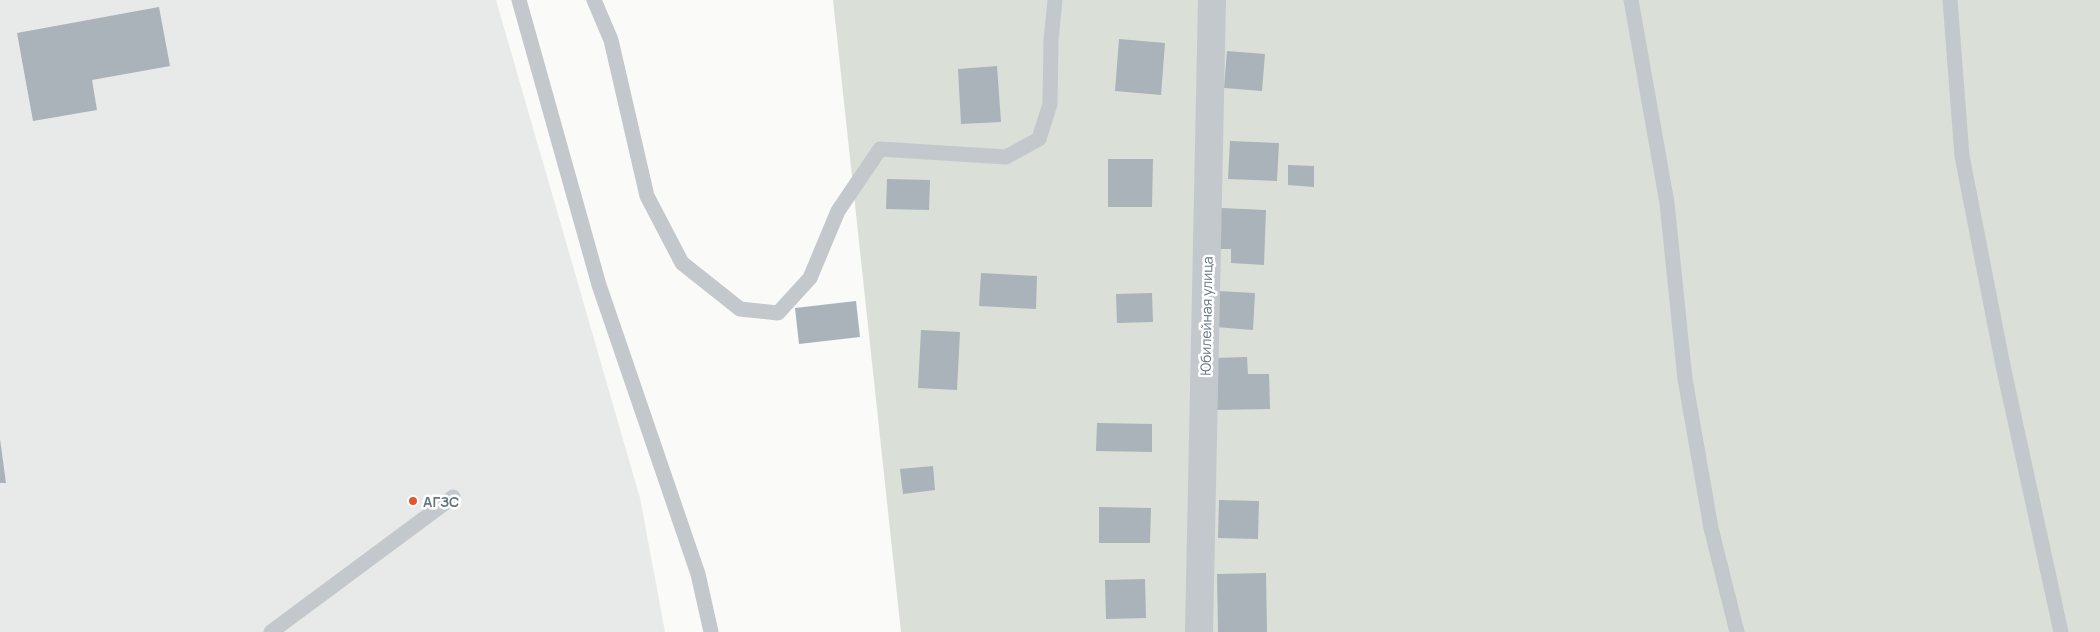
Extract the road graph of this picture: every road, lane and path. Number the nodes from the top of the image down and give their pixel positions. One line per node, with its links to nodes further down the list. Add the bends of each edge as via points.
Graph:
1 (519, 0): 9 (lane, via 599,285 698,574)
2 (594, 0): 3 (lane, via 611,40 647,196 682,262 740,309 778,313 810,278 838,211 880,149 1006,157 1039,140 1050,104)
3 (1054, 0)
4 (1212, 0): 10 (street, Юбилейная улица)
5 (1631, 0): 11 (lane, via 1666,203 1685,379 1711,528)
6 (1950, 0): 12 (lane, via 1962,156 2002,361)
7 (454, 497): 8 (lane)
8 (271, 632)
9 (711, 632)
10 (1199, 632)
11 (1737, 632)
12 (2061, 632)

